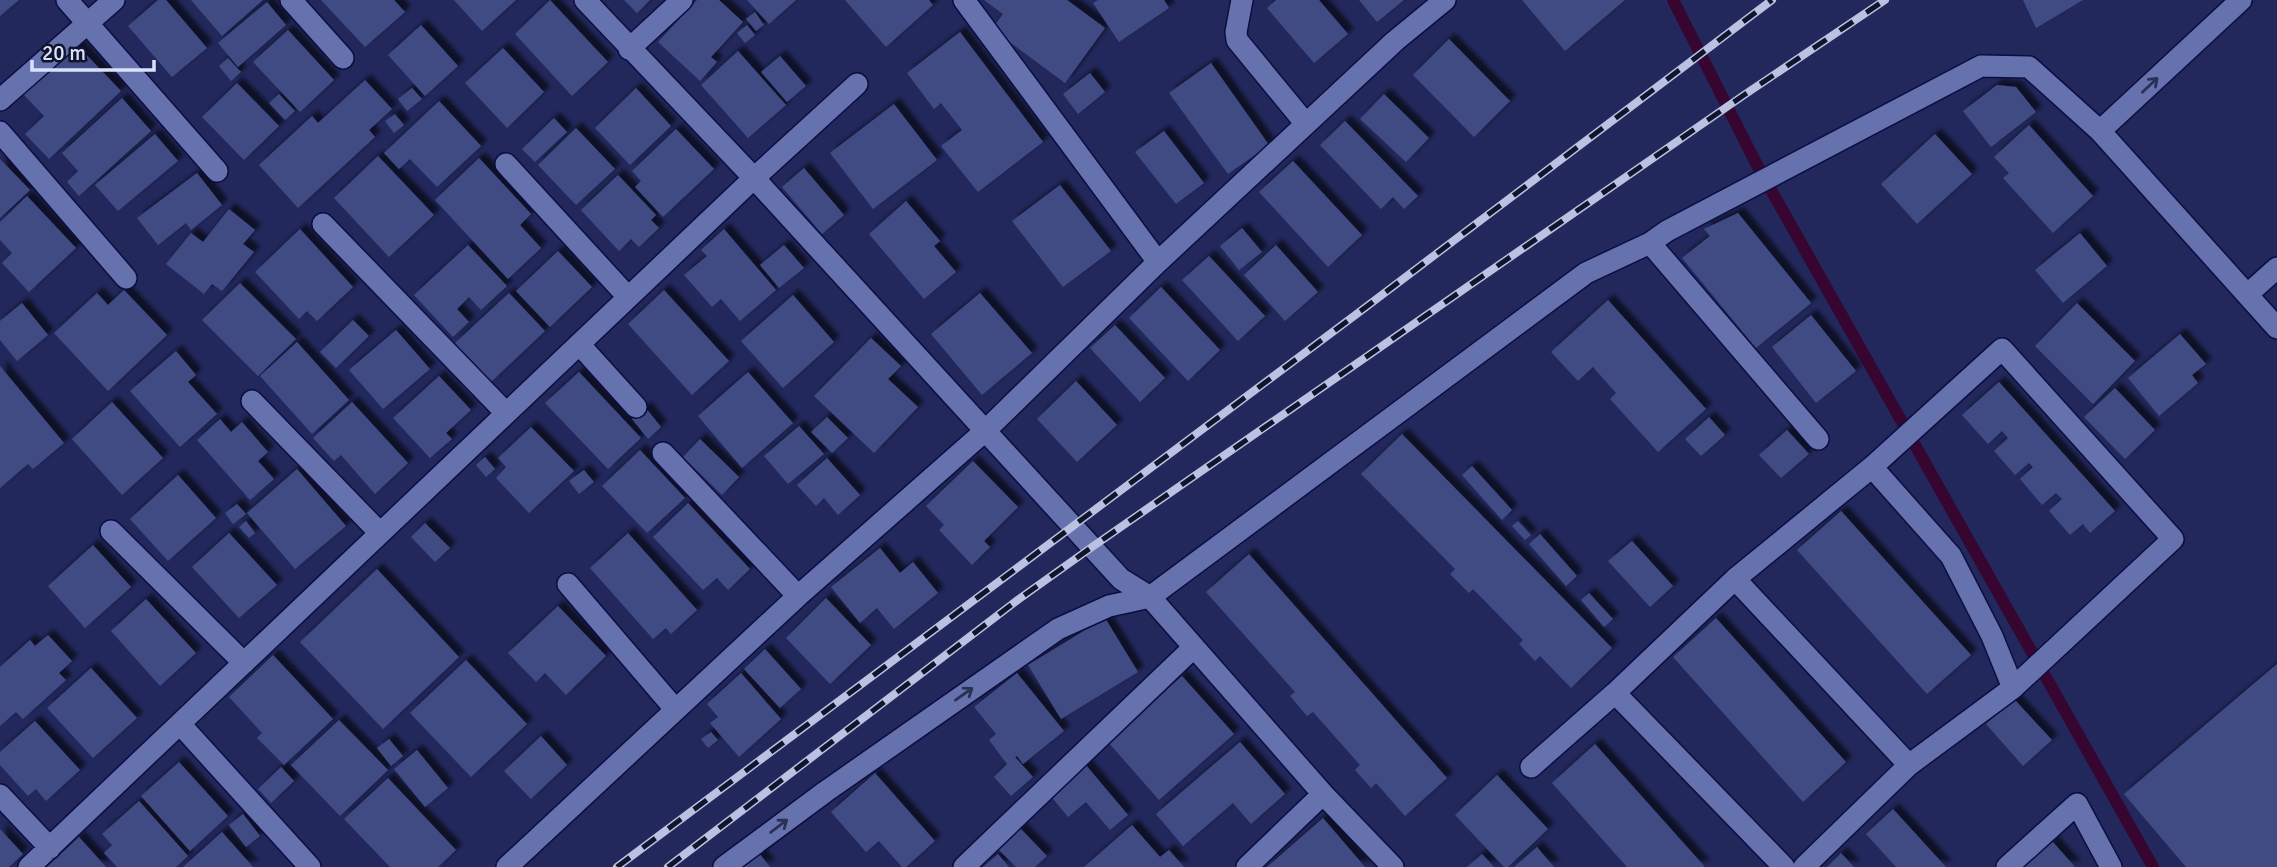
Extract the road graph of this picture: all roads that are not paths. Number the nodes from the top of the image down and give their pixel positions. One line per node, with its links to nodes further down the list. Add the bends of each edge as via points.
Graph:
1 (67, 0): 10 (street)
2 (114, 0): 10 (street)
3 (291, 0): 12 (street)
4 (585, 0): 11 (street)
5 (682, 0): 11 (street)
6 (964, 0): 23 (street)
7 (1242, 0): 15 (street, via 1237,40)
8 (1446, 0): 15 (street)
9 (2241, 0): 16 (street, one-way to 9)
10 (87, 22): 14 (street); 19 (street)
11 (629, 49): 20 (street)
12 (343, 58)
13 (857, 84): 20 (street)
14 (0, 100)
15 (1306, 124): 23 (street)
16 (2100, 131): 22 (street, via 2029,67 1981,66); 26 (street)
17 (0, 132): 25 (street)
18 (506, 164): 27 (street)
19 (217, 171)
20 (754, 178): 27 (street); 33 (street)
21 (323, 224): 32 (street)
22 (1650, 243): 34 (street); 42 (street, via 1586,273)
23 (1158, 262): 33 (street)
24 (2277, 268): 26 (street)
25 (126, 278)
26 (2248, 294): 28 (street)
27 (628, 297): 29 (street)
28 (2277, 328)
29 (579, 344): 31 (street); 32 (street)
30 (252, 401): 38 (street)
31 (636, 407)
32 (506, 413): 38 (street)
33 (985, 431): 41 (street); 42 (street, via 1121,579)
34 (1818, 439)
35 (663, 453): 41 (street)
36 (1871, 467): 39 (street); 45 (street, via 1951,556 1992,636); 45 (street, via 2002,349 2173,539)
37 (111, 531): 44 (street)
38 (380, 533): 44 (street)
39 (1735, 579): 46 (street); 49 (street)
40 (568, 584): 47 (street)
41 (798, 596): 47 (street)
42 (1150, 597): 43 (street); 57 (street, one-way to 42, via 1058,629 1109,606)
43 (1193, 648): 51 (street); 58 (street)
44 (244, 663): 48 (street)
45 (2021, 680): 49 (street)
46 (1615, 694): 50 (street); 61 (street)
47 (675, 709): 56 (street)
48 (180, 724): 53 (street); 55 (street)
49 (1909, 765): 62 (street)
50 (1531, 767)
51 (1323, 794): 59 (street); 60 (street)
52 (0, 795): 53 (street)
53 (50, 848): 54 (street)
54 (29, 867)
55 (310, 867)
56 (508, 867)
57 (724, 867)
58 (964, 867)
59 (1247, 867)
60 (1393, 867)
61 (1784, 867)
62 (1804, 867)
63 (2007, 867): 64 (street, via 2077,804)
64 (2111, 867)

